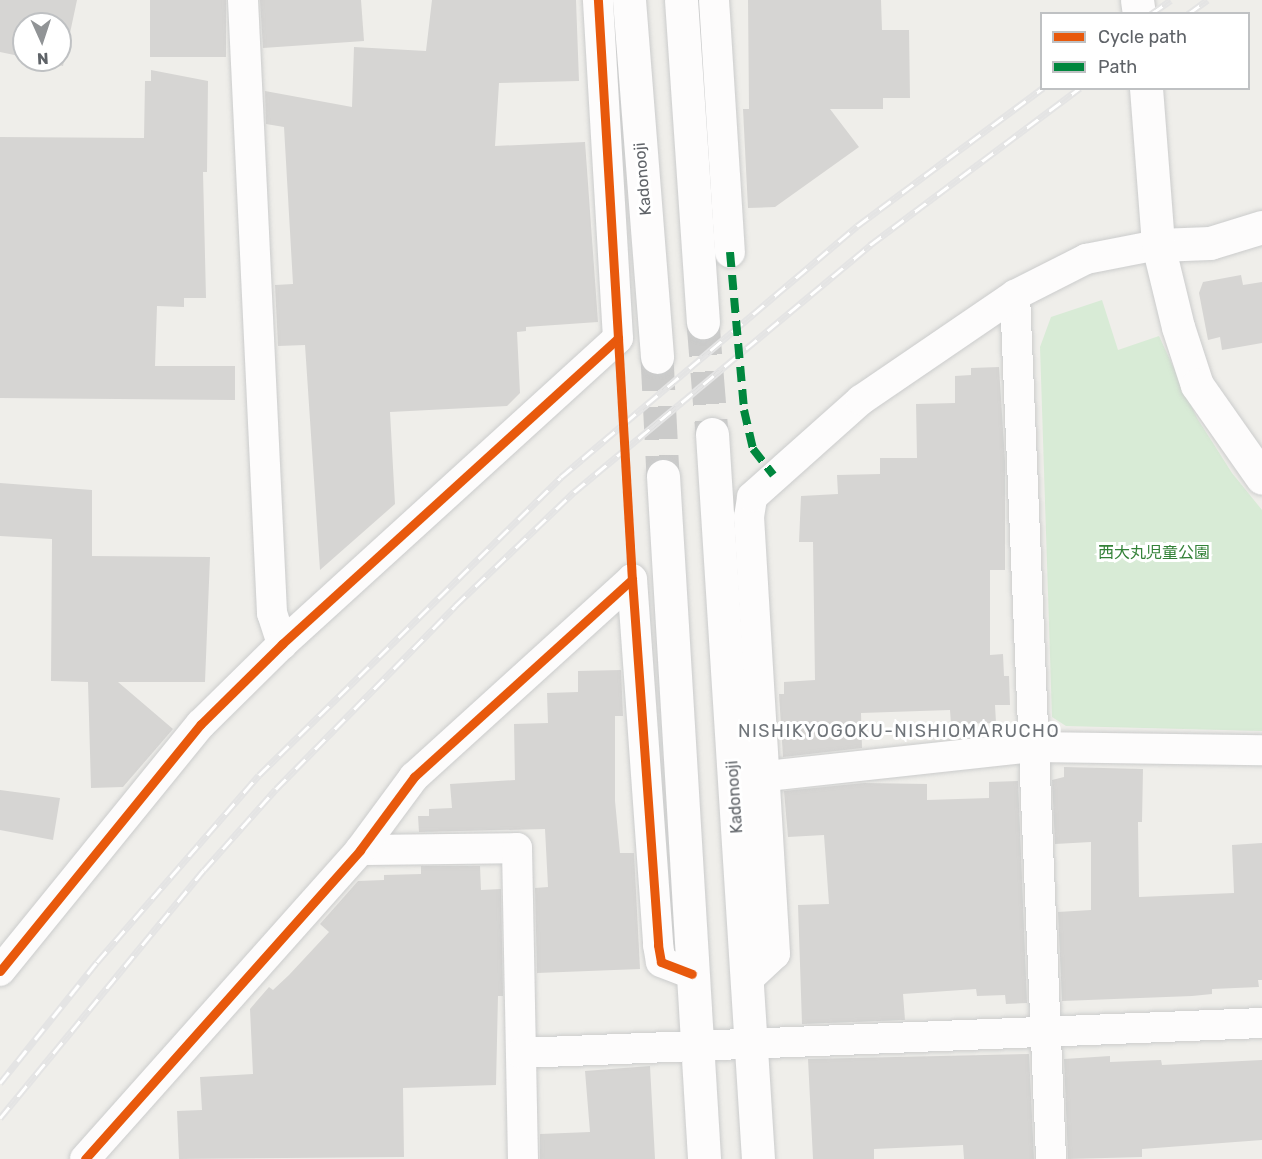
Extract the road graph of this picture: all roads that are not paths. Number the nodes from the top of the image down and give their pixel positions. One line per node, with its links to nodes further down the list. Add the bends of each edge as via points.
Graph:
1 (243, 0): 16 (street, via 272,613)
2 (597, 0): 16 (street, via 618,338)
3 (629, 0): 12 (street, Kadonooji)
4 (681, 0): 11 (street)
5 (714, 0): 9 (street)
6 (1146, 90): 8 (street)
7 (1262, 227): 8 (street, via 1210,243)
8 (1158, 245): 10 (street, via 1086,259); 15 (street, via 1197,385)
9 (730, 252)
10 (1015, 295): 17 (street); 19 (street, via 861,400 752,497 749,517)
11 (703, 321)
12 (657, 357)
13 (712, 434): 23 (street, Kadonooji)
14 (663, 476): 22 (street)
15 (1262, 478)
16 (282, 644): 21 (street, via 201,724)
17 (1034, 747): 18 (street); 19 (street); 25 (street)
18 (1262, 750)
19 (767, 776): 23 (street, via 775,954)
20 (360, 850): 22 (street, via 414,777 632,579 658,945 661,962); 28 (street, via 517,848); 29 (street)
21 (0, 971)
22 (692, 975): 27 (street)
23 (747, 980): 26 (street, Kadonooji)
24 (1262, 1023): 25 (street)
25 (1046, 1032): 26 (street); 33 (street)
26 (751, 1044): 27 (street); 32 (street, Kadonooji)
27 (697, 1046): 28 (street); 31 (street)
28 (522, 1053): 30 (street)
29 (85, 1159)
30 (524, 1159)
31 (704, 1159)
32 (758, 1159)
33 (1051, 1159)

